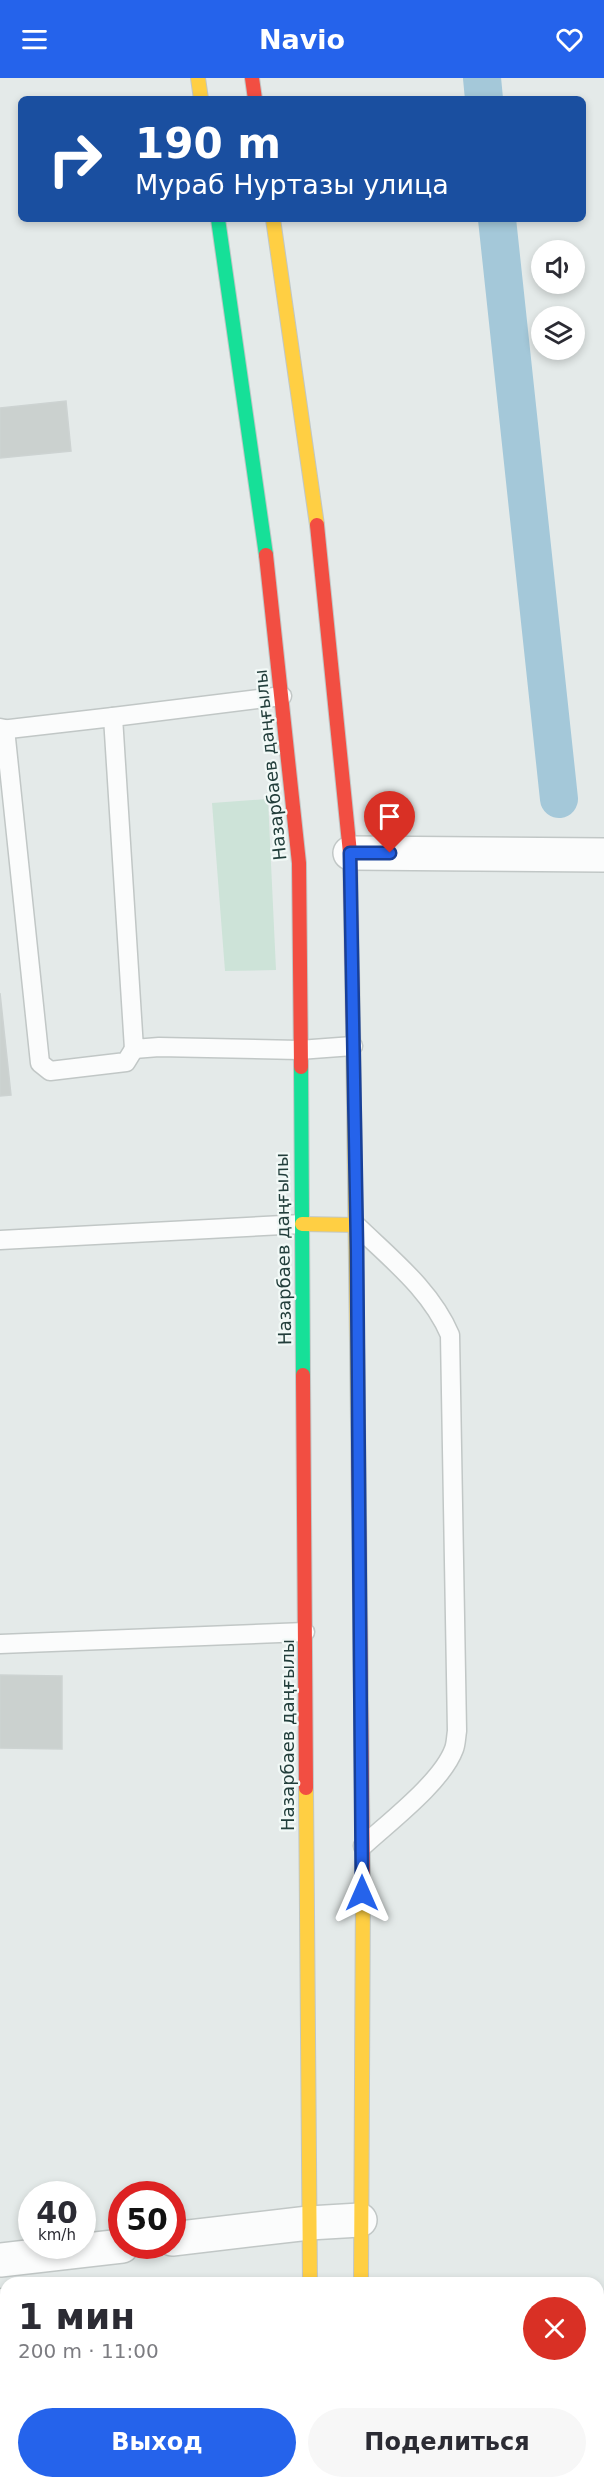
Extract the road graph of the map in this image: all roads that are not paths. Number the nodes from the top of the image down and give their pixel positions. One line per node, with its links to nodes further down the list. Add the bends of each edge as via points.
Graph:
1 (198, 78): 3 (main road)
2 (252, 78): 4 (main road)
3 (201, 96)
4 (255, 96)
5 (218, 222): 7 (main road, Назарбаев даңғылы)
6 (273, 222): 10 (main road, via 317,523)
7 (282, 696): 8 (lane); 14 (main road, Назарбаев даңғылы, via 299,863)
8 (113, 717): 9 (lane); 13 (lane)
9 (2, 729): 13 (lane, via 40,1063 50,1071 126,1062)
10 (350, 853): 11 (street); 12 (main road)
11 (604, 855)
12 (353, 1046): 14 (lane); 16 (main road)
13 (134, 1049): 14 (lane)
14 (299, 1050): 15 (main road, Назарбаев даңғылы)
15 (302, 1224): 16 (main road); 17 (lane); 18 (main road, Назарбаев даңғылы)
16 (356, 1225): 20 (main road); 20 (lane, via 430,1298 450,1335 457,1731 454,1748 432,1781)
17 (0, 1240)
18 (305, 1632): 19 (lane); 22 (main road, Назарбаев даңғылы)
19 (0, 1644)
20 (363, 1846): 21 (main road)
21 (360, 2220): 22 (street); 27 (main road)
22 (309, 2223): 23 (street); 26 (main road, Назарбаев даңғылы)
23 (186, 2237)
24 (108, 2248): 25 (street)
25 (0, 2260)
26 (310, 2277)
27 (361, 2277)

